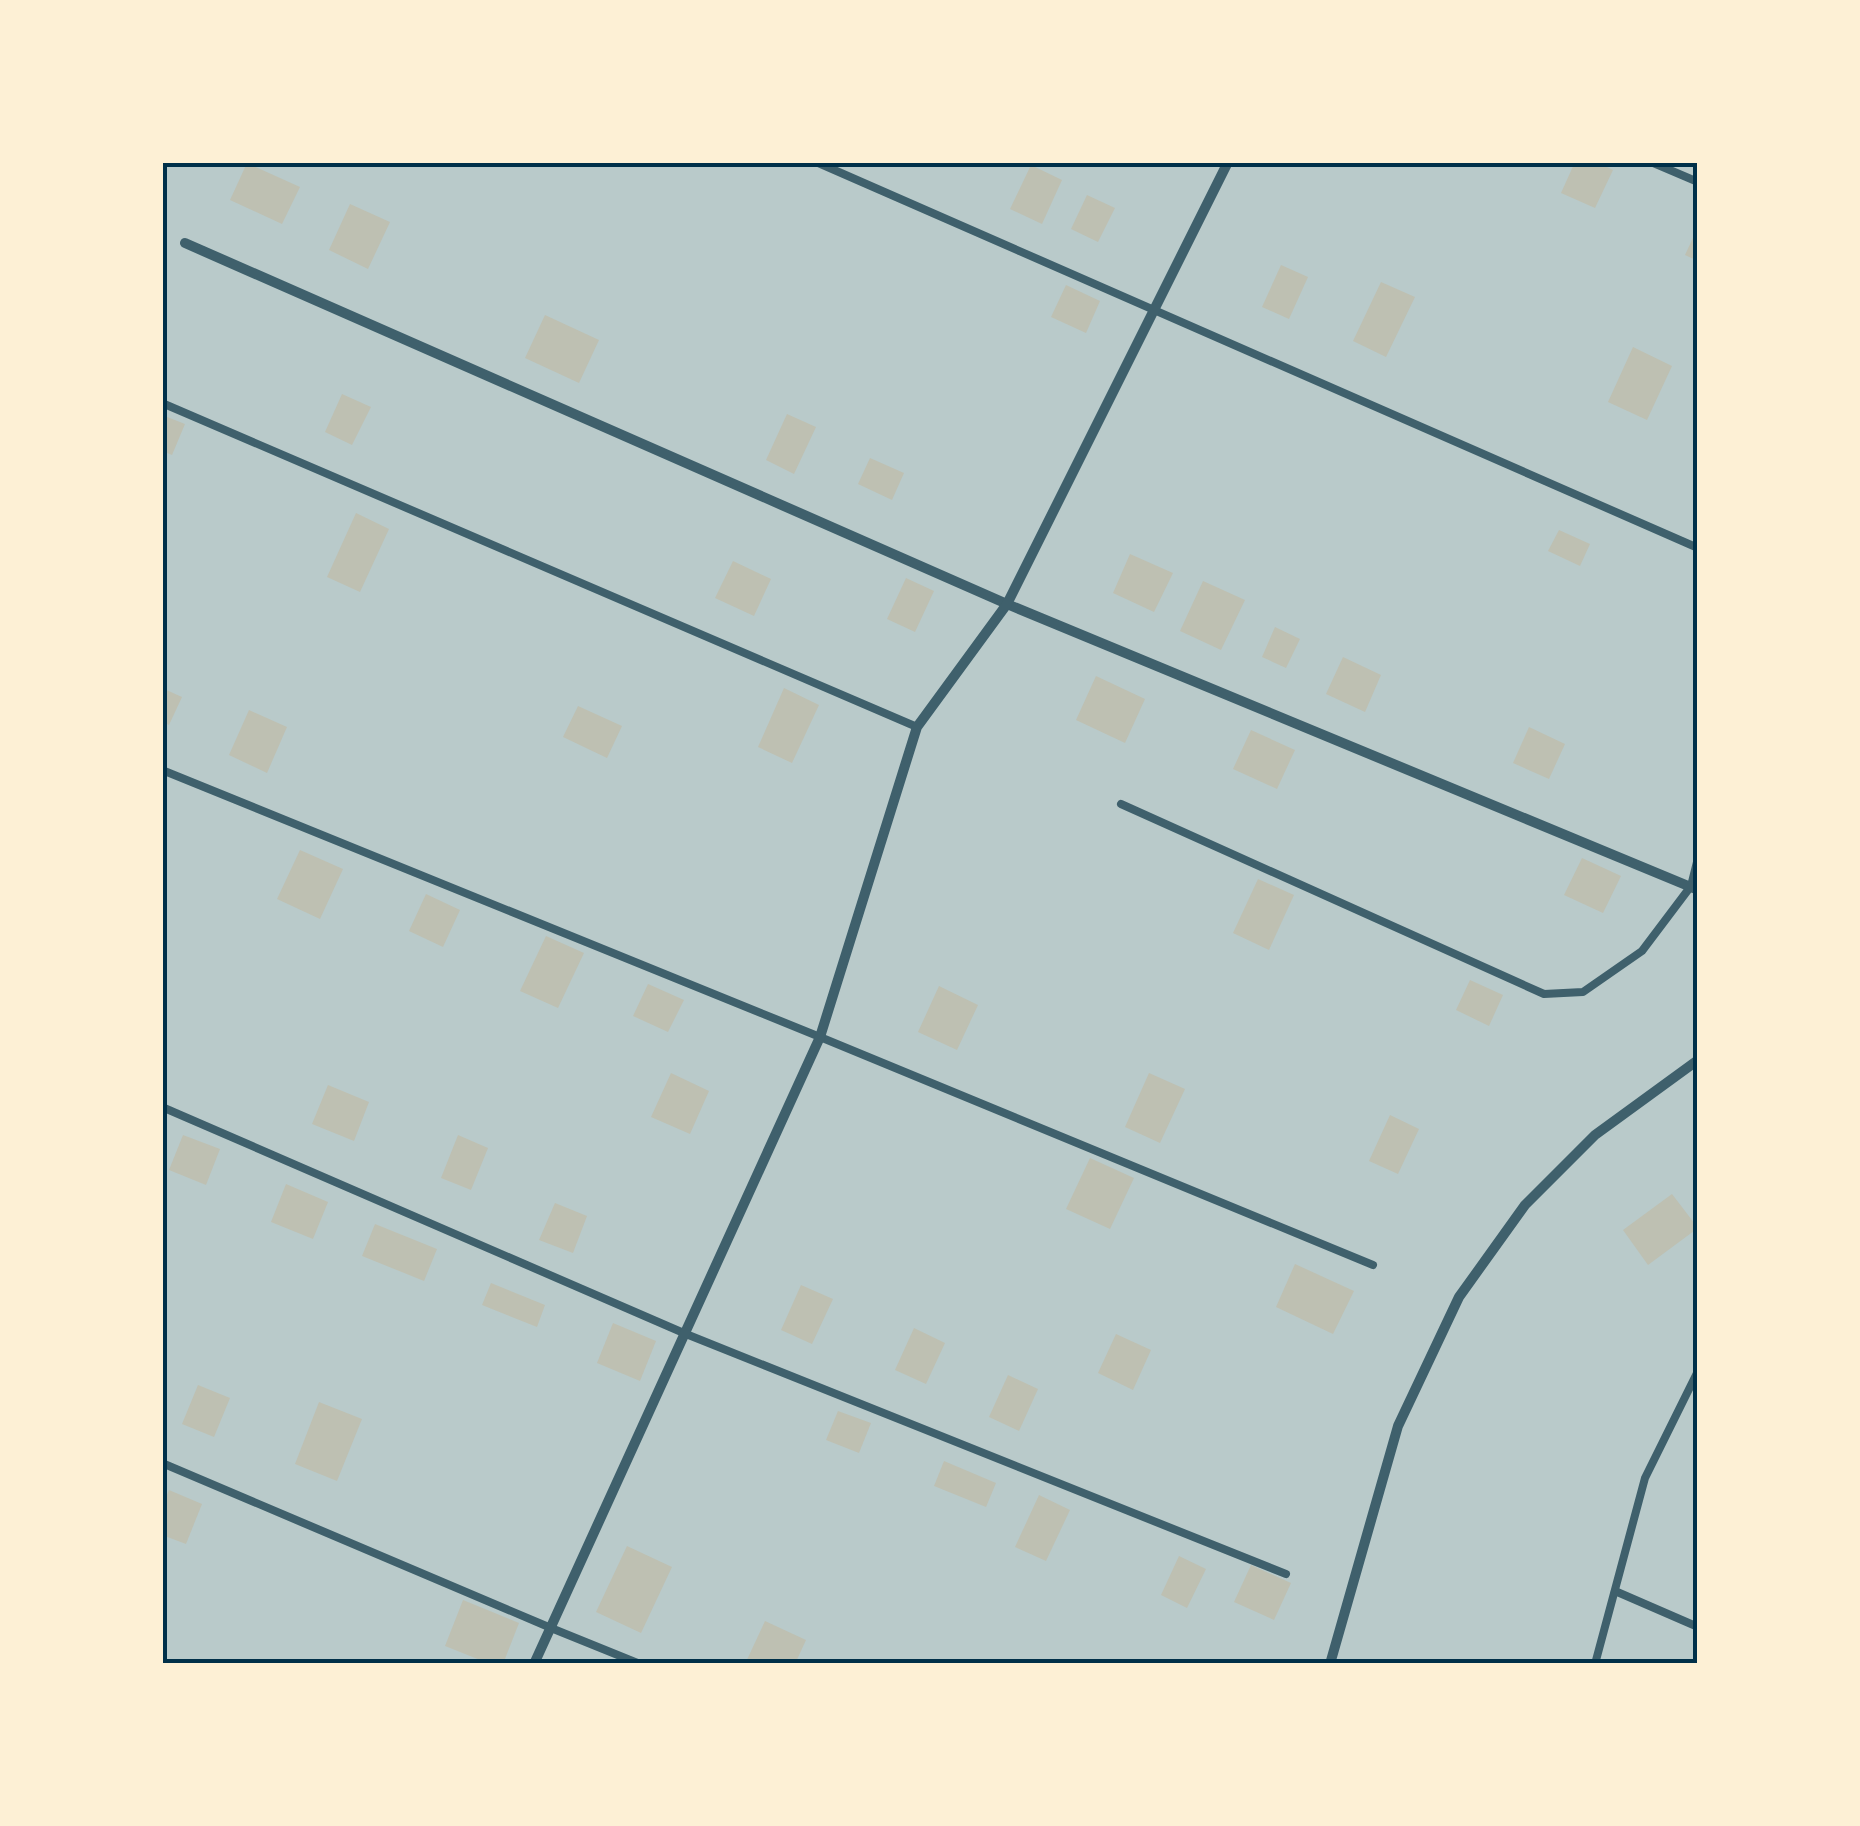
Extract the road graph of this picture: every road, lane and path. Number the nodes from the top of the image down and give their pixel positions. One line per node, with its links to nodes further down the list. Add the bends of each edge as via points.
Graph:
1 (816, 162): 6 (lane)
2 (1228, 162): 6 (street)
3 (1652, 162): 4 (lane)
4 (1698, 182)
5 (185, 243): 9 (street)
6 (1155, 310): 8 (lane); 9 (street)
7 (162, 402): 10 (lane)
8 (1698, 548)
9 (1007, 604): 10 (street); 14 (street)
10 (918, 727): 15 (street)
11 (162, 770): 15 (lane)
12 (1121, 804): 14 (lane, via 1544,994 1584,992 1642,951)
13 (1698, 858): 14 (lane)
14 (1694, 888)
15 (820, 1037): 18 (lane); 19 (street)
16 (1698, 1060): 28 (street, via 1595,1136 1539,1191 1459,1296 1398,1426)
17 (162, 1107): 19 (lane)
18 (1372, 1264)
19 (686, 1334): 22 (lane); 25 (street)
20 (1698, 1371): 23 (lane, via 1645,1478)
21 (162, 1462): 25 (lane)
22 (1286, 1574)
23 (1615, 1591): 24 (lane); 29 (lane)
24 (1698, 1627)
25 (551, 1628): 26 (street); 27 (lane)
26 (534, 1664)
27 (640, 1664)
28 (1330, 1664)
29 (1595, 1664)

